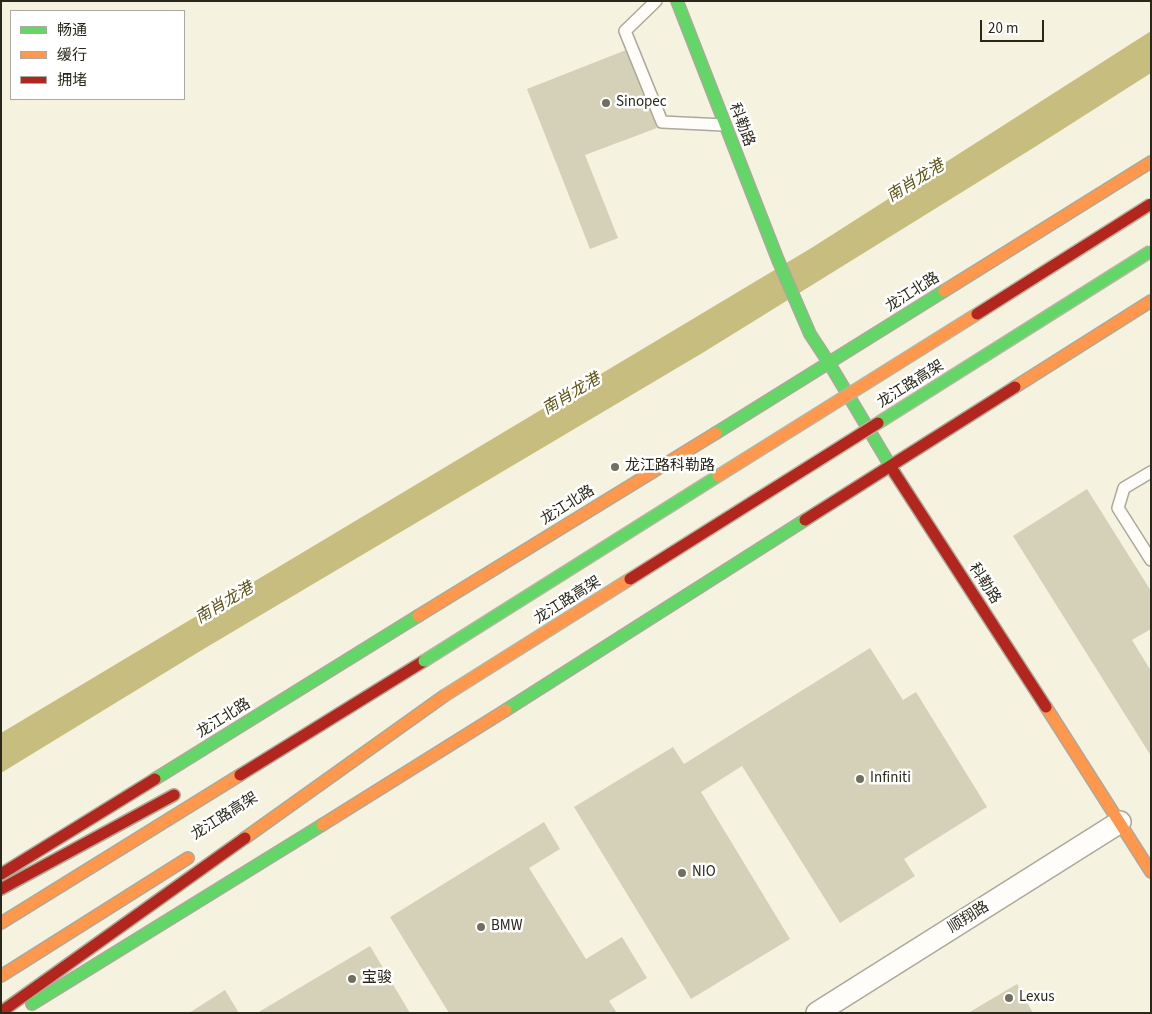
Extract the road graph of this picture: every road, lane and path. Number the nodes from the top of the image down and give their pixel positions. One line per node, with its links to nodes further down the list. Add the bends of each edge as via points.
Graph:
1 (656, 1): 3 (lane, via 625,31 662,122)
2 (677, 1): 3 (main road, 科勒路)
3 (725, 125): 8 (main road, 科勒路, via 810,334)
4 (1151, 162): 8 (main road, 龙江北路)
5 (1151, 204): 12 (main road, 龙江路高架, bridge)
6 (1151, 251): 13 (main road, 龙江路高架, bridge)
7 (1151, 301): 9 (main road)
8 (829, 363): 9 (main road, 科勒路); 20 (main road, 龙江北路)
9 (890, 466): 17 (main road, 科勒路); 25 (main road, via 470,733)
10 (1151, 472): 11 (lane, via 1124,488 1118,508)
11 (1151, 560)
12 (424, 661): 14 (main road); 22 (main road, 龙江路高架)
13 (444, 696): 16 (main road, 龙江路高架); 24 (main road)
14 (260, 749)
15 (182, 791): 21 (main road)
16 (277, 802)
17 (1120, 822): 19 (main road, 科勒路); 26 (street, 顺翔路)
18 (194, 854): 23 (main road, 龙江路高架)
19 (1151, 872)
20 (1, 874)
21 (1, 889)
22 (1, 922)
23 (1, 976)
24 (1, 1012)
25 (18, 1013)
26 (817, 1013)

